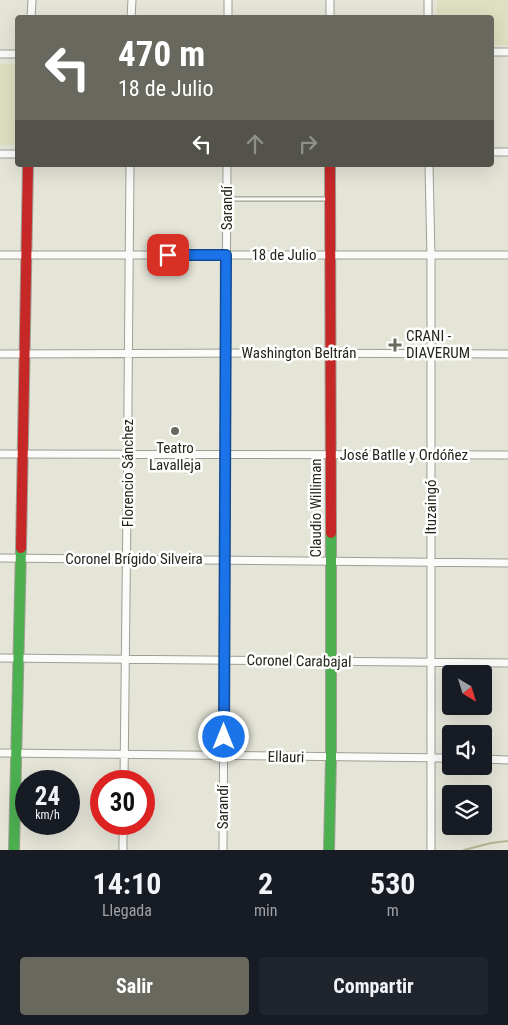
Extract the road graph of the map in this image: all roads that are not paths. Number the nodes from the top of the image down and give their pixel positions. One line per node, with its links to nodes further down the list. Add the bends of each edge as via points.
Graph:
1 (32, 0): 6 (street)
2 (132, 0): 7 (street)
3 (228, 0): 8 (street)
4 (330, 0): 9 (street)
5 (428, 0): 10 (street)
6 (31, 15)
7 (132, 15)
8 (228, 15)
9 (330, 15)
10 (428, 15)
11 (494, 52): 12 (street)
12 (508, 52)
13 (0, 54): 14 (street)
14 (15, 54)
15 (494, 152): 16 (street)
16 (508, 152)
17 (0, 154): 18 (street)
18 (15, 154)
19 (28, 167): 27 (street)
20 (130, 167): 28 (street, Florencio Sánchez)
21 (227, 167): 24 (street, Sarandí)
22 (330, 167): 25 (street, Claudio Williman)
23 (429, 167): 32 (street, Ituzaingó)
24 (227, 199): 25 (lane); 29 (street, Sarandí)
25 (330, 199): 30 (street, Claudio Williman)
26 (0, 255): 27 (street, 18 de Julio)
27 (27, 255): 28 (street, 18 de Julio); 37 (street)
28 (129, 255): 29 (street, 18 de Julio); 33 (street, Florencio Sánchez)
29 (226, 255): 30 (street, 18 de Julio); 34 (street, Sarandí)
30 (330, 255): 32 (street, 18 de Julio); 35 (street, Claudio Williman)
31 (508, 255): 32 (street, 18 de Julio)
32 (430, 256): 38 (street, Ituzaingó)
33 (128, 352): 34 (street, Washington Beltrán); 37 (street, Washington Beltrán); 43 (street, Florencio Sánchez)
34 (226, 353): 35 (street, Washington Beltrán); 42 (street, Sarandí)
35 (330, 353): 38 (street, Washington Beltrán); 44 (street, Claudio Williman)
36 (0, 354): 37 (street, Washington Beltrán)
37 (25, 354): 41 (street)
38 (430, 354): 39 (street, Washington Beltrán); 45 (street, Ituzaingó)
39 (508, 354)
40 (0, 454): 41 (street, José Batlle y Ordóñez)
41 (23, 454): 43 (street, José Batlle y Ordóñez); 48 (street)
42 (225, 454): 43 (street, José Batlle y Ordóñez); 44 (street, José Batlle y Ordóñez); 50 (street, Sarandí)
43 (128, 455): 49 (street, Florencio Sánchez)
44 (330, 455): 45 (street, José Batlle y Ordóñez); 51 (street, Claudio Williman)
45 (430, 455): 46 (street, José Batlle y Ordóñez); 52 (street, Ituzaingó)
46 (508, 455)
47 (0, 558): 48 (street, Coronel Brígido Silveira)
48 (20, 558): 49 (street, Coronel Brígido Silveira); 55 (street)
49 (127, 559): 50 (street, Coronel Brígido Silveira); 56 (street, Florencio Sánchez)
50 (225, 560): 51 (street, Coronel Brígido Silveira); 57 (street, Sarandí)
51 (331, 561): 52 (street, Coronel Brígido Silveira); 58 (street, Claudio Williman)
52 (431, 563): 53 (street, Coronel Brígido Silveira); 59 (street, Ituzaingó)
53 (508, 563)
54 (0, 658): 55 (street, Coronel Carabajal)
55 (18, 659): 56 (street, Coronel Carabajal); 62 (street)
56 (125, 659): 57 (street, Coronel Carabajal); 63 (street, Florencio Sánchez)
57 (224, 660): 58 (street, Coronel Carabajal); 64 (street, Sarandí)
58 (330, 661): 59 (street, Coronel Carabajal); 65 (street, Claudio Williman)
59 (432, 663): 60 (street, Coronel Carabajal); 66 (street, Ituzaingó)
60 (508, 664)
61 (0, 753): 62 (street, Ellauri)
62 (16, 753): 63 (street, Ellauri); 72 (street)
63 (124, 755): 64 (street, Ellauri); 70 (street, Florencio Sánchez)
64 (224, 756): 65 (street, Ellauri); 74 (street, Sarandí)
65 (330, 758): 66 (street, Ellauri); 75 (street, Claudio Williman)
66 (432, 758): 67 (street, Ellauri); 76 (street, Ituzaingó)
67 (442, 758)
68 (492, 759): 69 (street)
69 (508, 760)
70 (124, 770)
71 (123, 835): 73 (street)
72 (14, 850)
73 (123, 850)
74 (223, 850)
75 (329, 850)
76 (431, 850)

